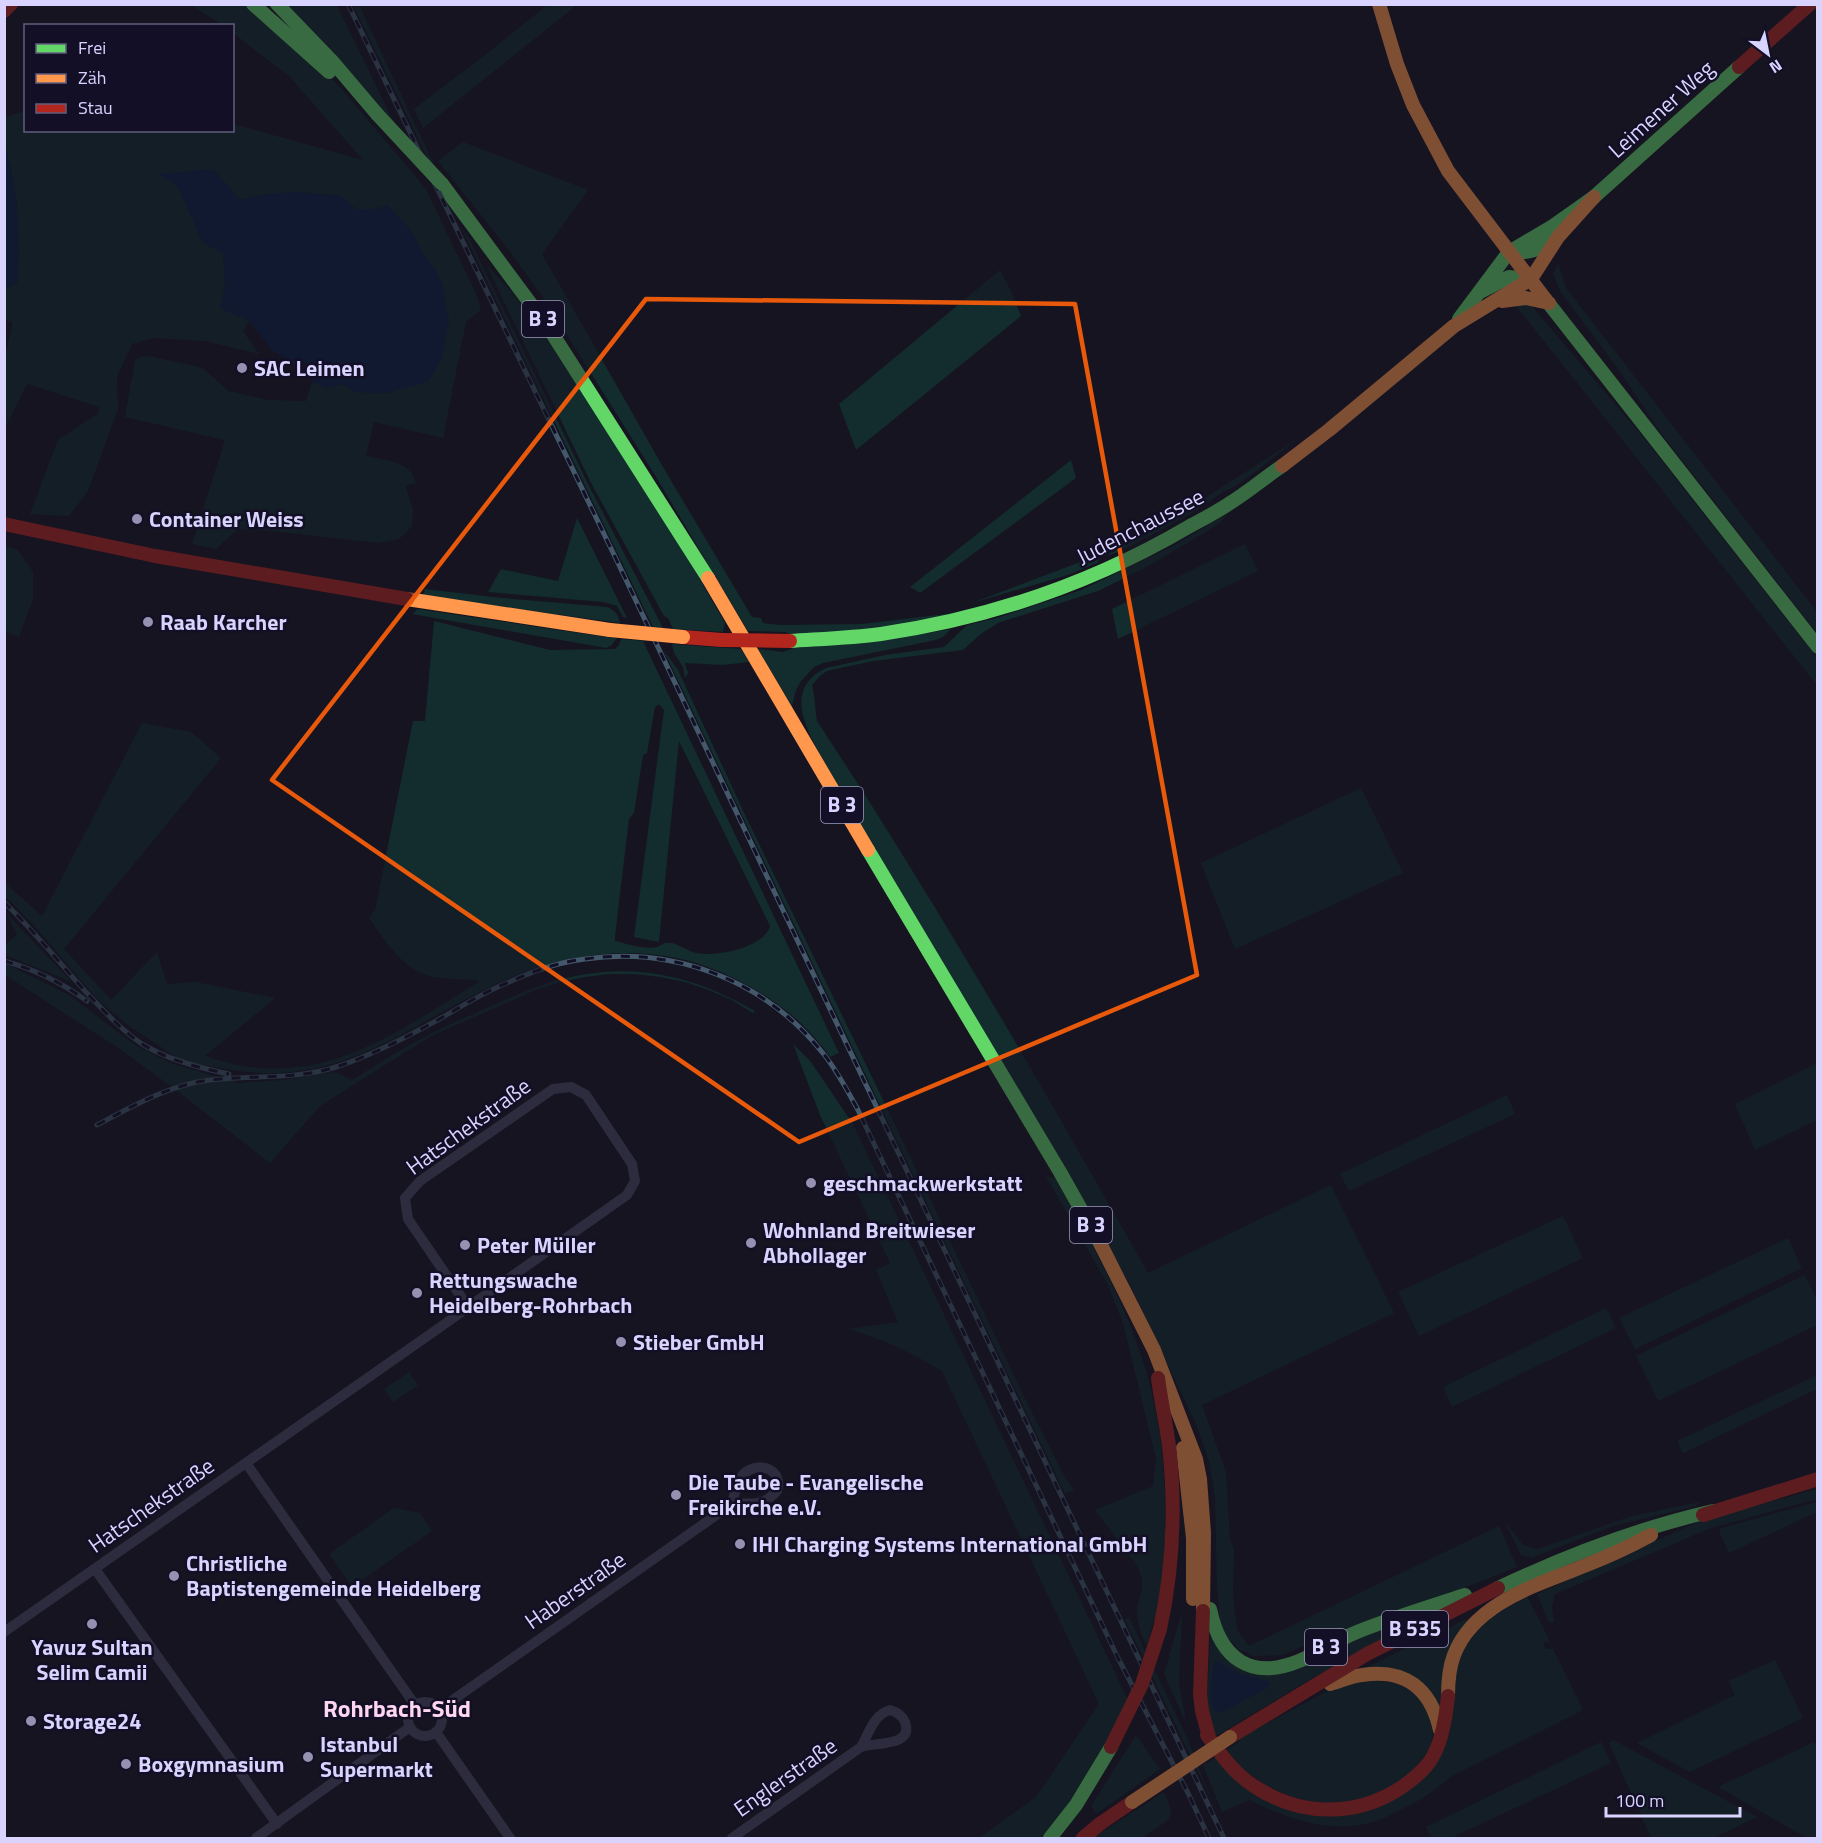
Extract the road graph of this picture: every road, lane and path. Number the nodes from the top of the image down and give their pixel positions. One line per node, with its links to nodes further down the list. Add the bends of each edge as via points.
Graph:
1 (11, 4): 6 (main road)
2 (253, 4): 7 (main road, B 3)
3 (277, 4): 7 (main road, B 3)
4 (1379, 4): 10 (main road, via 1413,105 1448,171)
5 (1810, 4): 8 (main road, Leimener Weg)
6 (4, 11)
7 (364, 101): 19 (main road, B 3, bridge, via 458,204 550,330 712,584 1087,1219)
8 (1594, 197): 9 (main road, Leimener Weg); 10 (main road, Leimener Weg)
9 (1558, 237): 10 (main road, via 1527,254); 11 (main road, Leimener Weg)
10 (1509, 252): 11 (main road); 12 (main road, Judenchaussee)
11 (1531, 279): 12 (main road, via 1509,277); 13 (main road); 14 (main road, Judenchaussee)
12 (1478, 293): 15 (main road, Judenchaussee)
13 (1549, 303): 14 (main road, via 1515,297); 17 (main road)
14 (1487, 306): 15 (main road, Judenchaussee)
15 (1454, 326): 16 (main road, Judenchaussee, bridge, via 1329,430 1229,504 1165,541 1107,570 1012,604 880,634 790,641 722,640 609,630 179,561)
16 (4, 524)
17 (1818, 647)
18 (468, 1307): 18 (street, Hatschekstraße, via 627,1195 635,1181 632,1164 586,1095 571,1087 553,1089 420,1180 405,1198 408,1219); 21 (street, Hatschekstraße)
19 (1154, 1350): 20 (main road, B 3); 42 (main road, B 3, bridge, via 1169,1446 1173,1514 1170,1585 1142,1684 1088,1789)
20 (1175, 1406): 26 (main road, B 3, via 1193,1448 1199,1477); 35 (main road, B 3, via 1193,1538 1189,1683 1195,1713)
21 (246, 1463): 25 (street, Hatschekstraße); 30 (street)
22 (1818, 1479): 24 (main road, B 535)
23 (732, 1504): 23 (street, via 762,1503 770,1498 777,1491 774,1473 758,1466 747,1471 738,1483); 31 (street, Haberstraße)
24 (1713, 1511): 27 (main road, B 535); 27 (main road, B 535, via 1577,1551)
25 (95, 1569): 28 (street, Hatschekstraße); 38 (street)
26 (1205, 1572): 27 (main road, B 3, via 1212,1625 1220,1643 1241,1662 1271,1668 1490,1585); 35 (main road, B 3, via 1200,1694)
27 (1524, 1583): 29 (main road, B 535, via 1369,1653); 34 (main road, B 535, via 1481,1618 1454,1655)
28 (4, 1632)
29 (1311, 1688): 34 (main road, B 3, via 1366,1674 1399,1677 1428,1696); 37 (main road, B 3, bridge)
30 (415, 1704): 31 (street, via 428,1701); 32 (street, via 409,1714)
31 (440, 1709): 33 (street, via 442,1723)
32 (410, 1727): 33 (street, via 422,1736); 38 (street)
33 (436, 1732): 40 (street)
34 (1440, 1736): 35 (main road, B 3, via 1430,1762 1401,1788 1364,1805 1324,1810 1289,1804 1253,1786 1237,1774)
35 (1209, 1737)
36 (861, 1747): 41 (street, Englerstraße)
37 (1101, 1823): 43 (main road, B 3); 44 (main road, B 3)
38 (277, 1824): 39 (street)
39 (256, 1839)
40 (510, 1839)
41 (732, 1839)
42 (1050, 1839)
43 (1074, 1839)
44 (1083, 1839)

